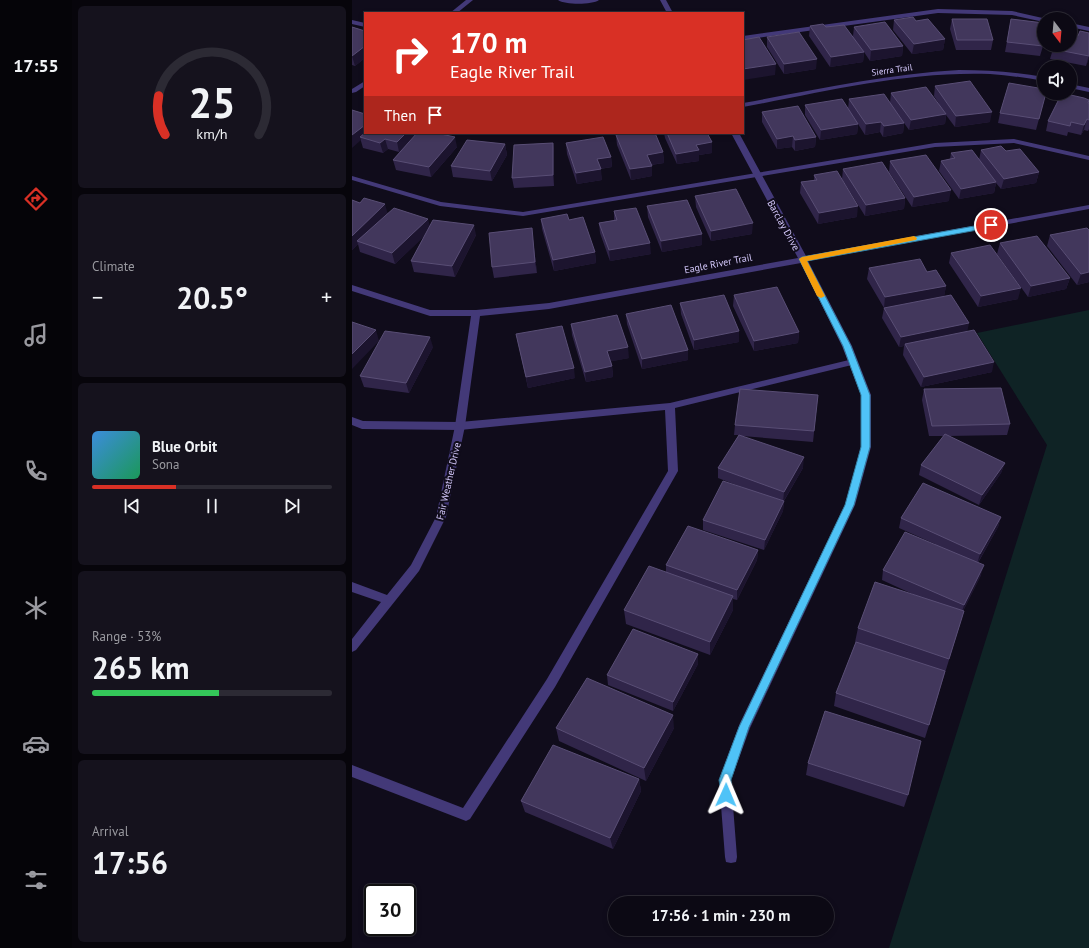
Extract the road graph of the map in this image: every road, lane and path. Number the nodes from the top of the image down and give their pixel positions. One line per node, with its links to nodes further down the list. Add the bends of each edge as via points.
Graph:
1 (470, 0): 5 (street)
2 (561, 0): 3 (street)
3 (596, 0)
4 (663, 0): 6 (street)
5 (454, 12)
6 (669, 12)
7 (1037, 18): 12 (street, via 1012,13 938,11)
8 (352, 22): 9 (street)
9 (364, 25)
10 (1077, 27): 11 (street)
11 (1089, 30)
12 (744, 38)
13 (1037, 78): 19 (street, Sierra Trail, via 990,72 938,73)
14 (364, 84): 17 (street)
15 (1077, 87): 16 (street)
16 (1089, 90)
17 (353, 91): 18 (street)
18 (364, 95)
19 (744, 105)
20 (736, 134): 22 (street, Barclay Drive)
21 (1089, 158): 22 (street, via 1014,141 935,146)
22 (756, 175): 23 (street, via 523,214 440,204); 25 (street, Barclay Drive)
23 (352, 178)
24 (1089, 207): 25 (street, Eagle River Trail)
25 (802, 259): 27 (street, Eagle River Trail, via 549,306); 28 (street, Barclay Drive)
26 (352, 288): 27 (street, Eagle River Trail, via 430,313)
27 (476, 313): 31 (street, Fair Weather Drive)
28 (853, 362): 29 (street); 36 (street, Barclay Drive, via 866,395 866,447 850,505 744,727 725,780)
29 (670, 406): 31 (street); 35 (street, via 673,471 551,683 466,815)
30 (352, 421): 31 (street, via 362,425)
31 (460, 426): 33 (street, Fair Weather Drive, via 441,518 415,568)
32 (352, 587): 33 (street)
33 (388, 600): 34 (street, Fair Weather Drive)
34 (352, 647)
35 (352, 771)
36 (731, 858)

